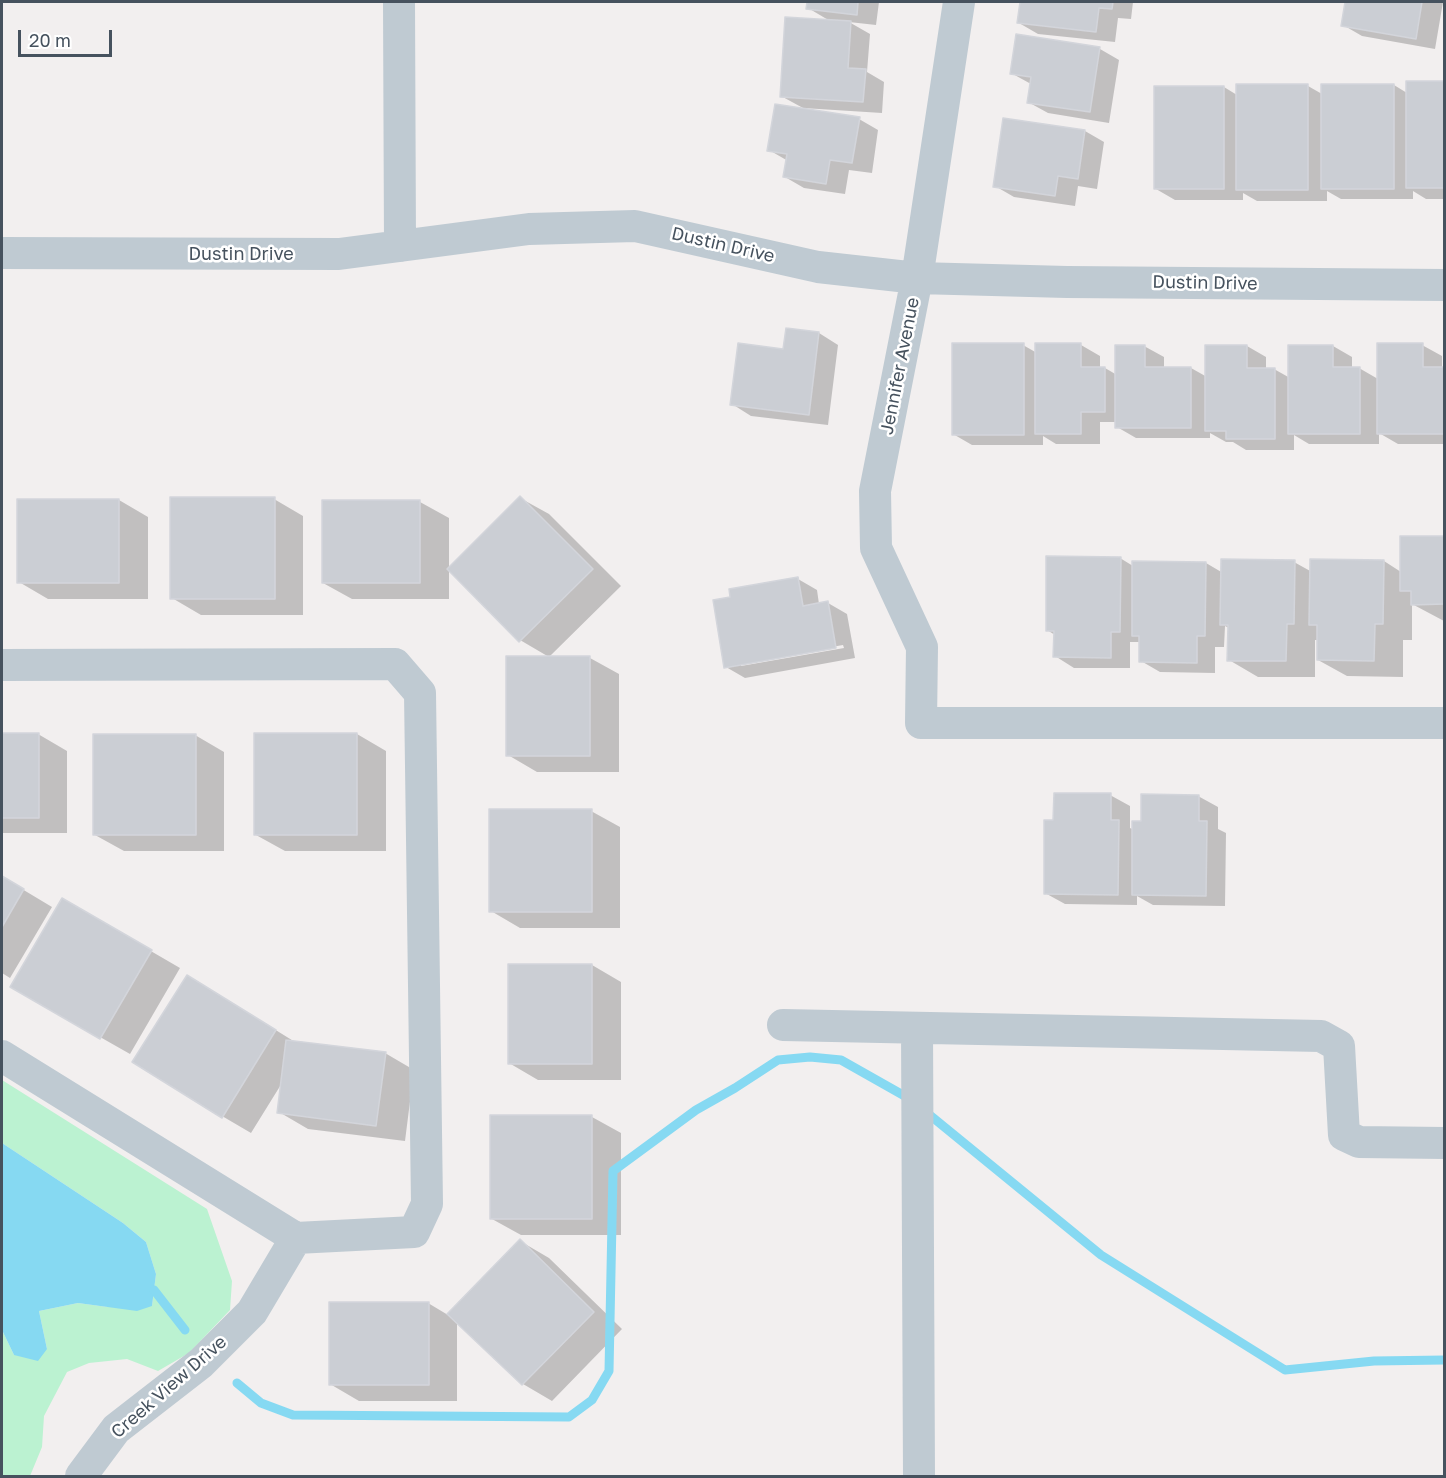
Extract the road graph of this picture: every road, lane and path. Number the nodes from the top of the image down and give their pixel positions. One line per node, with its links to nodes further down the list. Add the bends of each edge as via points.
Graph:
1 (399, 2): 3 (street)
2 (959, 2): 5 (street, Jennifer Avenue)
3 (400, 246): 4 (street, Dustin Drive, via 339,254); 5 (street, Dustin Drive, via 529,229 635,226 818,267)
4 (2, 254)
5 (917, 278): 6 (street, Dustin Drive); 8 (street, Jennifer Avenue, via 875,491 876,548 922,647 921,723)
6 (1444, 285)
7 (2, 665): 13 (street, via 395,664 420,693 427,1204 414,1232)
8 (1444, 723)
9 (783, 1024): 10 (street)
10 (917, 1028): 12 (street, via 1321,1035 1339,1046 1344,1135 1359,1142); 15 (street)
11 (2, 1056): 13 (street)
12 (1444, 1143)
13 (296, 1238): 14 (street, Creek View Drive, via 252,1312 201,1364 116,1430)
14 (81, 1476)
15 (919, 1476)

